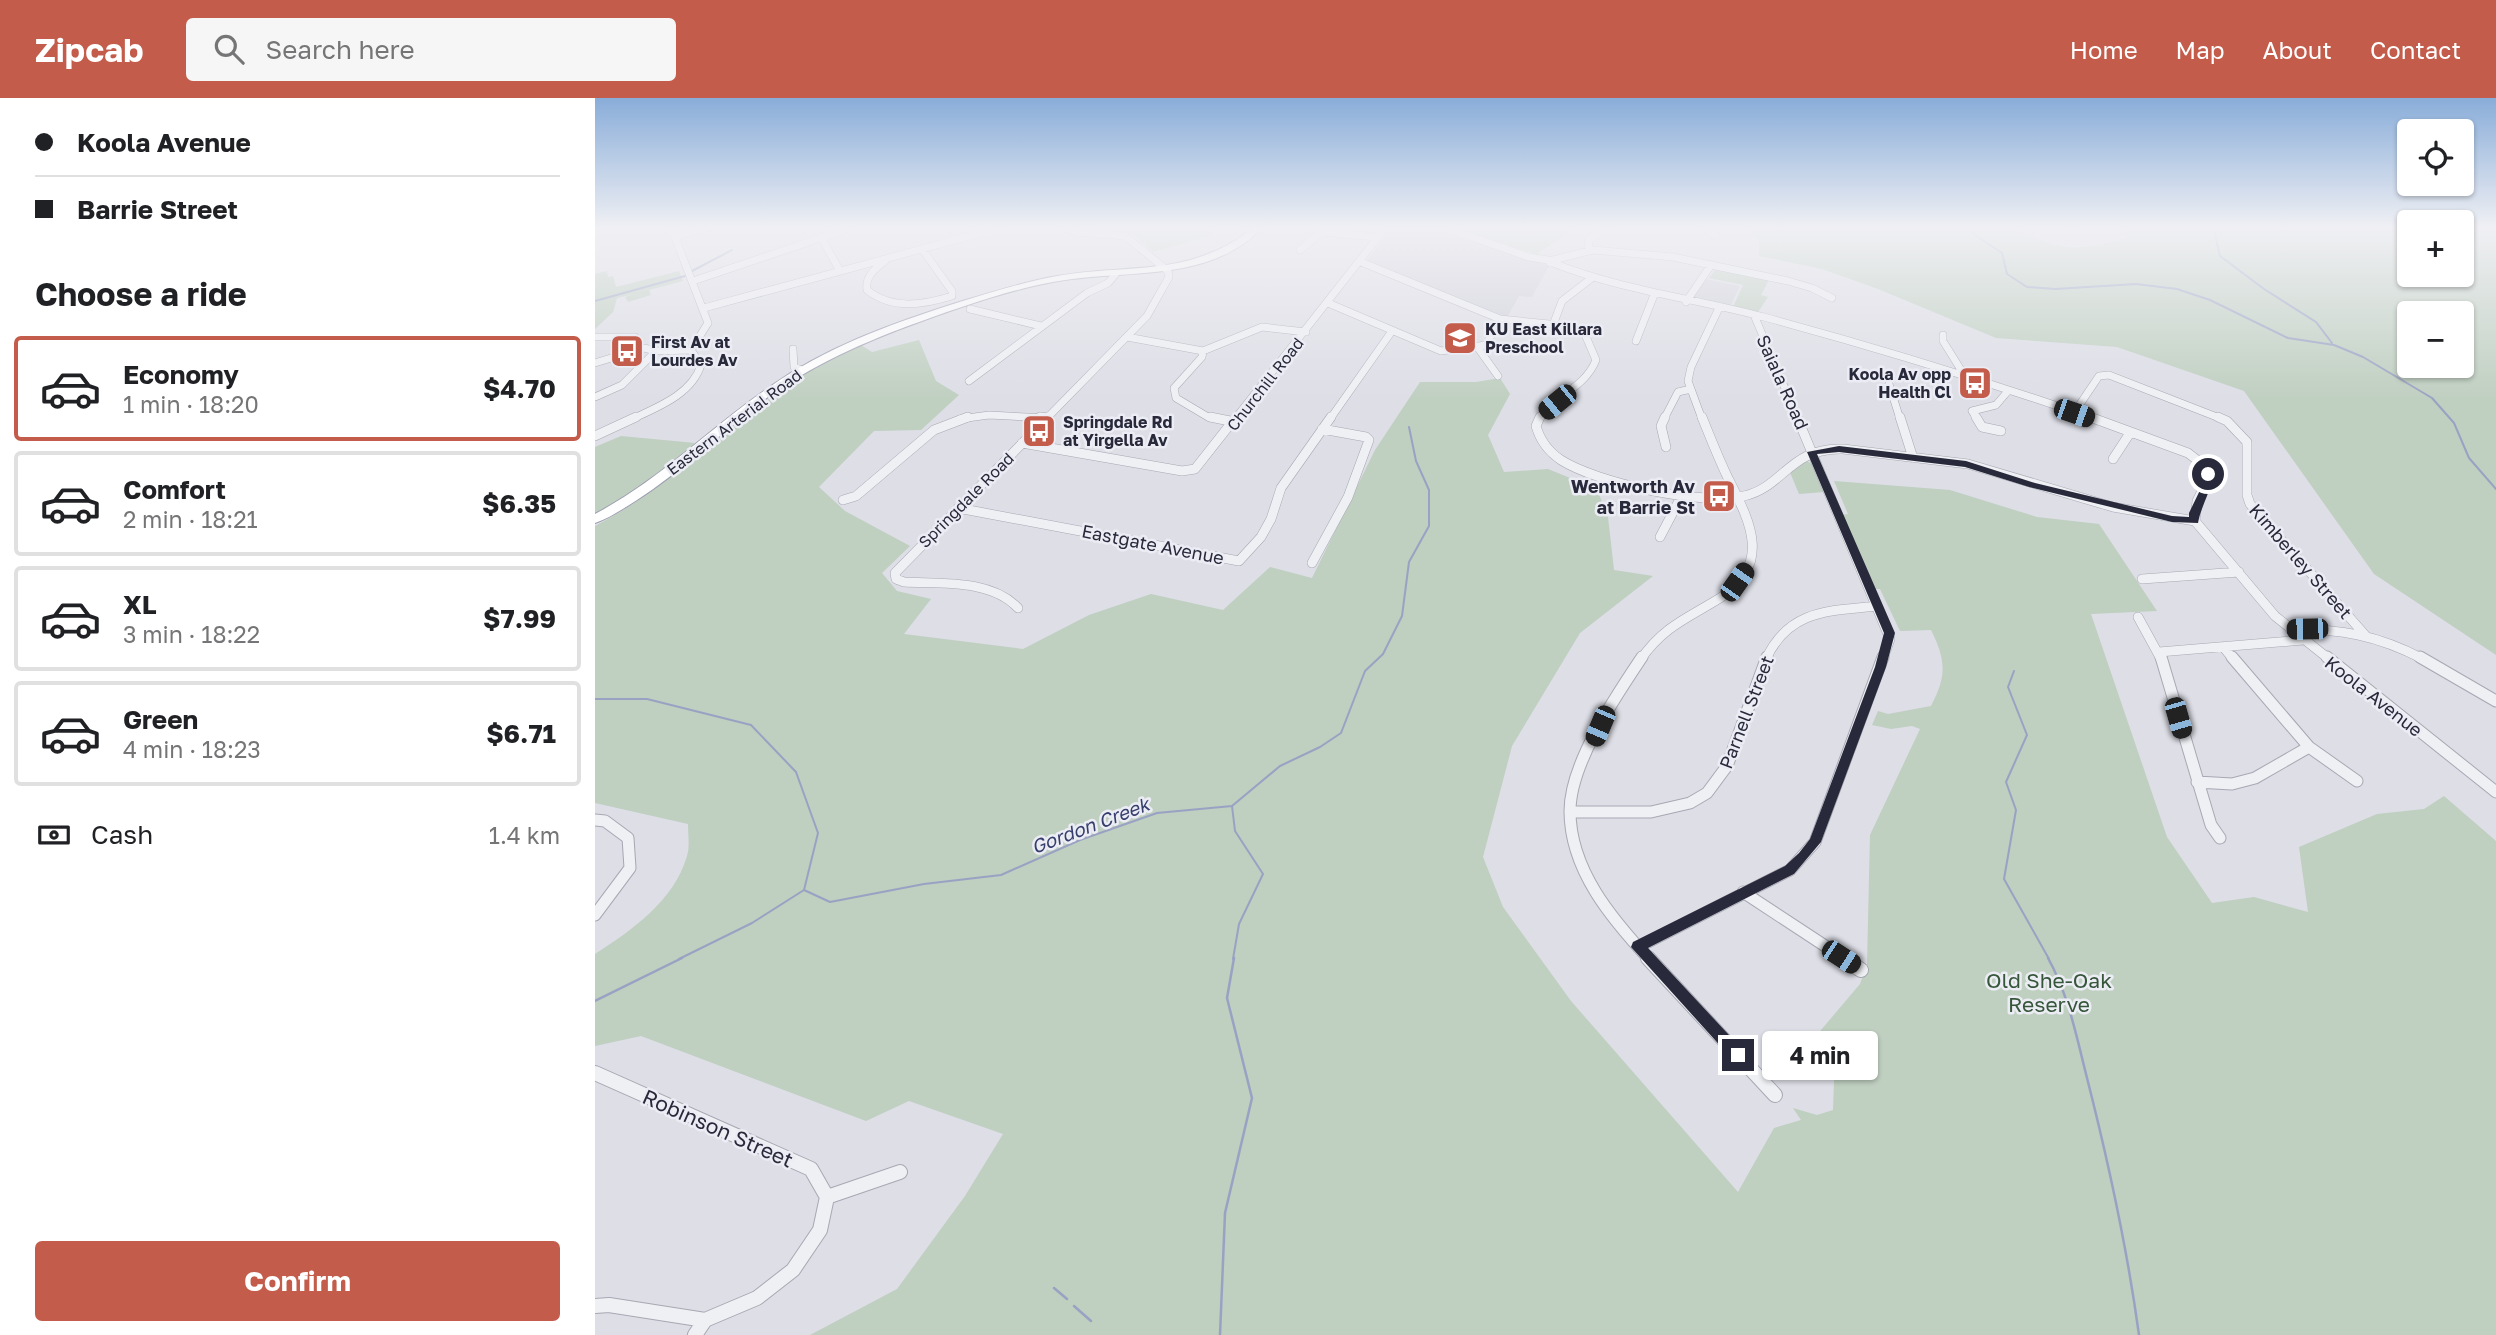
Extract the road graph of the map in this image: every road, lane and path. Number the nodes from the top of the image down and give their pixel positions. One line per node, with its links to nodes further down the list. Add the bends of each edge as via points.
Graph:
1 (695, 285): 18 (street)
2 (790, 285): 18 (street)
3 (866, 285): 4 (street, via 873,296 886,301 919,303 952,296)
4 (948, 285)
5 (1033, 285): 38 (main road, Eastern Arterial Road, via 898,327)
6 (1104, 285): 24 (street)
7 (1165, 285): 29 (street, Springdale Road, via 1147,316)
8 (1343, 285): 17 (street, Churchill Road)
9 (1416, 285): 22 (street)
10 (1582, 285): 23 (street, via 1562,301)
11 (1621, 285): 14 (street)
12 (1697, 285): 16 (street)
13 (1801, 285): 15 (street)
14 (1654, 295): 16 (street); 30 (street)
15 (1832, 298)
16 (1686, 302): 20 (street)
17 (1328, 303): 25 (street); 26 (street, Churchill Road)
18 (704, 308): 34 (street, via 708,325)
19 (969, 309): 24 (street)
20 (1719, 309): 21 (street); 43 (street, via 1688,374)
21 (1754, 315): 40 (street); 55 (street, Saiala Road)
22 (1500, 319): 23 (street); 31 (street, via 1486,345)
23 (1553, 325): 58 (street, via 1584,332 1596,360 1587,378 1539,418 1537,430 1545,444 1575,467)
24 (1041, 326): 41 (street)
25 (1392, 331): 31 (street, via 1441,351); 49 (street, Eastgate Avenue)
26 (1306, 332): 36 (street, via 1262,327); 48 (street, Churchill Road)
27 (1943, 335): 40 (street)
28 (595, 337): 32 (street, via 635,337)
29 (1127, 337): 36 (street); 47 (street, Springdale Road)
30 (1636, 341)
31 (1478, 348): 39 (street)
32 (634, 349): 35 (street); 37 (street)
33 (793, 349): 38 (street, via 794,367)
34 (691, 350): 35 (street); 52 (street, via 701,365 697,379 657,406)
35 (656, 351): 45 (street, via 622,385)
36 (1203, 351): 48 (street, via 1174,388 1176,398 1208,417)
37 (595, 363)
38 (802, 370): 62 (main road, Eastern Arterial Road, via 643,491)
39 (1498, 376)
40 (1966, 378): 44 (street)
41 (969, 381)
42 (1889, 384): 56 (street)
43 (1691, 389): 54 (street, via 1678,392 1661,426); 59 (street)
44 (2008, 391): 46 (street); 50 (street, via 1996,405 1972,411 1982,427)
45 (595, 397)
46 (2074, 413): 51 (street); 72 (street, Kimberley Street, via 2099,376 2109,375 2227,421 2247,442 2250,504)
47 (1047, 418): 53 (street, Springdale Road); 60 (street, via 993,413 948,421 856,496)
48 (1235, 422): 53 (street, Churchill Road, via 1192,471)
49 (1322, 429): 61 (street, Eastgate Avenue, via 1281,488 1274,516 1256,548 1239,561); 65 (street, via 1369,440 1348,497)
50 (2001, 430)
51 (2130, 433): 57 (street); 63 (street, via 2188,453 2206,469 2207,484 2195,508)
52 (595, 436)
53 (1022, 443): 61 (street, Springdale Road)
54 (1666, 447)
55 (1812, 452): 56 (street, via 1839,449); 59 (street, via 1756,491); 68 (street, Saiala Road)
56 (1913, 458): 63 (street, via 1966,464 2123,508)
57 (2113, 459)
58 (1681, 497): 59 (street); 64 (street)
59 (1738, 498): 81 (street, via 1752,532 1746,570 1719,600 1671,625 1654,641 1600,726 1571,793)
60 (843, 500)
61 (958, 508): 69 (street, Springdale Road, via 895,576 899,581 979,588 1010,597)
62 (595, 519)
63 (2195, 521): 66 (street, Koola Avenue)
64 (1660, 537)
65 (1312, 564)
66 (2239, 572): 67 (street); 71 (street, Koola Avenue)
67 (2142, 579)
68 (1877, 606): 81 (street, Parnell Street, via 1803,618 1783,631 1770,648 1720,779 1693,801 1640,814); 84 (street, Saiala Road, via 1890,639 1815,842 1790,870)
69 (1018, 608)
70 (2138, 617): 75 (street)
71 (2290, 629): 72 (street); 73 (street, Koola Avenue)
72 (2365, 635): 76 (street)
73 (2303, 640): 74 (street); 80 (street, Koola Avenue)
74 (2224, 648): 75 (street); 77 (street)
75 (2159, 652): 79 (street)
76 (2496, 701)
77 (2309, 747): 78 (street); 79 (street, via 2255,778 2232,784)
78 (2357, 780)
79 (2197, 782): 83 (street)
80 (2496, 792)
81 (1570, 812): 86 (street, via 1582,868 1606,909)
82 (595, 820): 85 (street, via 605,821 628,838 630,868)
83 (2220, 838)
84 (1743, 892): 86 (street, Saiala Road); 87 (street)
85 (595, 915)
86 (1638, 947): 89 (street)
87 (1861, 970)
88 (595, 1073): 91 (street, Robinson Street, via 811,1169)
89 (1775, 1095)
90 (900, 1171): 91 (street)
91 (827, 1198): 93 (street, via 820,1230 793,1270 757,1298)
92 (595, 1306): 93 (street)
93 (705, 1320): 94 (street)
94 (695, 1335)

